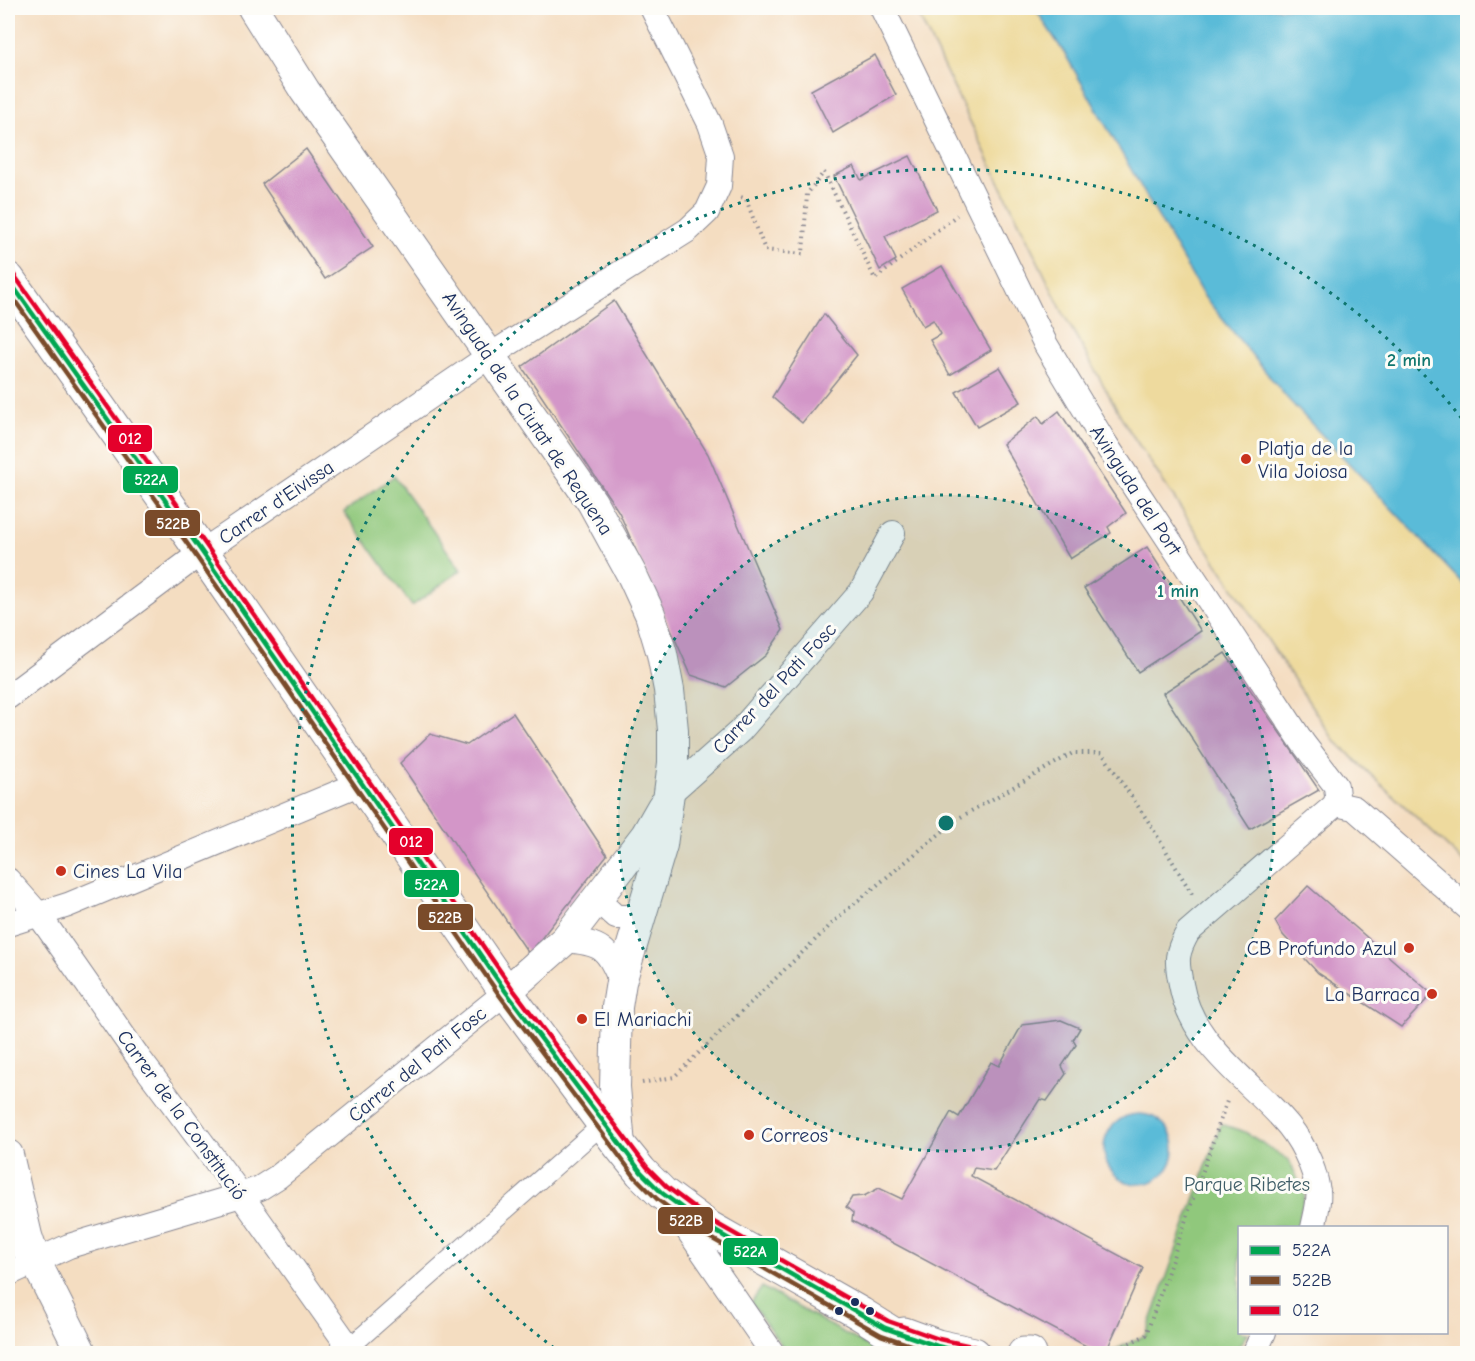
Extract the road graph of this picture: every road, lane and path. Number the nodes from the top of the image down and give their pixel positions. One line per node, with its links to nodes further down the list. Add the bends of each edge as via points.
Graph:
1 (253, 8): 7 (street, Avinguda de la Ciutat de Requena, via 305,91)
2 (652, 8): 4 (street, Carrer d'Eivissa, via 710,124 721,156)
3 (882, 8): 5 (street, Avinguda del Port)
4 (718, 186): 5 (path, via 746,199 765,250 802,254 807,194 824,172 875,279); 7 (street, Carrer d'Eivissa, via 707,212 688,230)
5 (975, 202): 13 (street, Avinguda del Port, via 1046,345 1109,450 1303,743 1336,786)
6 (8, 279): 9 (main road)
7 (491, 356): 9 (street, Carrer d'Eivissa); 12 (street, Avinguda de la Ciutat de Requena, via 592,502 650,614 664,663 673,730)
8 (893, 533): 12 (street, Carrer del Pati Fosc, via 861,592 740,731)
9 (202, 552): 10 (street, Carrer d'Eivissa); 11 (main road)
10 (8, 697)
11 (361, 783): 18 (street); 23 (main road)
12 (669, 794): 15 (street, Carrer del Pati Fosc, via 646,835); 17 (street, Avinguda de la Ciutat de Requena, via 662,845)
13 (1336, 804): 16 (street, via 1354,808); 19 (street)
14 (8, 880): 18 (street, Carrer de la Constitució)
15 (601, 894): 17 (street, via 604,906 616,917); 21 (street, Carrer del Pati Fosc)
16 (1467, 908)
17 (642, 912): 22 (street, Avinguda de la Ciutat de Requena)
18 (39, 915): 20 (street); 29 (street, Carrer de la Constitució)
19 (1205, 916): 24 (street, via 1181,944 1177,961 1183,997 1203,1037); 25 (path, via 1102,753 1073,753 959,818 843,913 674,1077)
20 (8, 924)
21 (566, 940): 22 (street, via 587,942 603,949); 23 (street, Carrer del Pati Fosc)
22 (621, 982): 25 (street, Avinguda de la Ciutat de Requena)
23 (506, 992): 26 (main road); 29 (street, Carrer del Pati Fosc, via 279,1176)
24 (1236, 1074): 30 (street, via 1283,1119 1300,1142 1319,1194); 43 (path, via 1146,1335)
25 (615, 1087): 26 (street, Avinguda de la Ciutat de Requena)
26 (611, 1135): 28 (main road); 36 (street)
27 (8, 1155): 32 (street)
28 (662, 1193): 34 (main road, via 708,1227); 38 (street)
29 (241, 1195): 32 (street, Carrer del Pati Fosc, via 69,1246); 36 (street, Carrer de la Constitució)
30 (1312, 1226)
31 (8, 1234): 32 (street)
32 (35, 1260): 33 (street, Carrer del Pati Fosc); 37 (street)
33 (8, 1274)
34 (885, 1328): 39 (main road); 40 (main road, via 937,1346)
35 (1263, 1334): 44 (street)
36 (349, 1351)
37 (82, 1353)
38 (773, 1353)
39 (925, 1353)
40 (974, 1353)
41 (1024, 1353): 42 (main road)
42 (1030, 1353)
43 (1108, 1353)
44 (1254, 1353)

